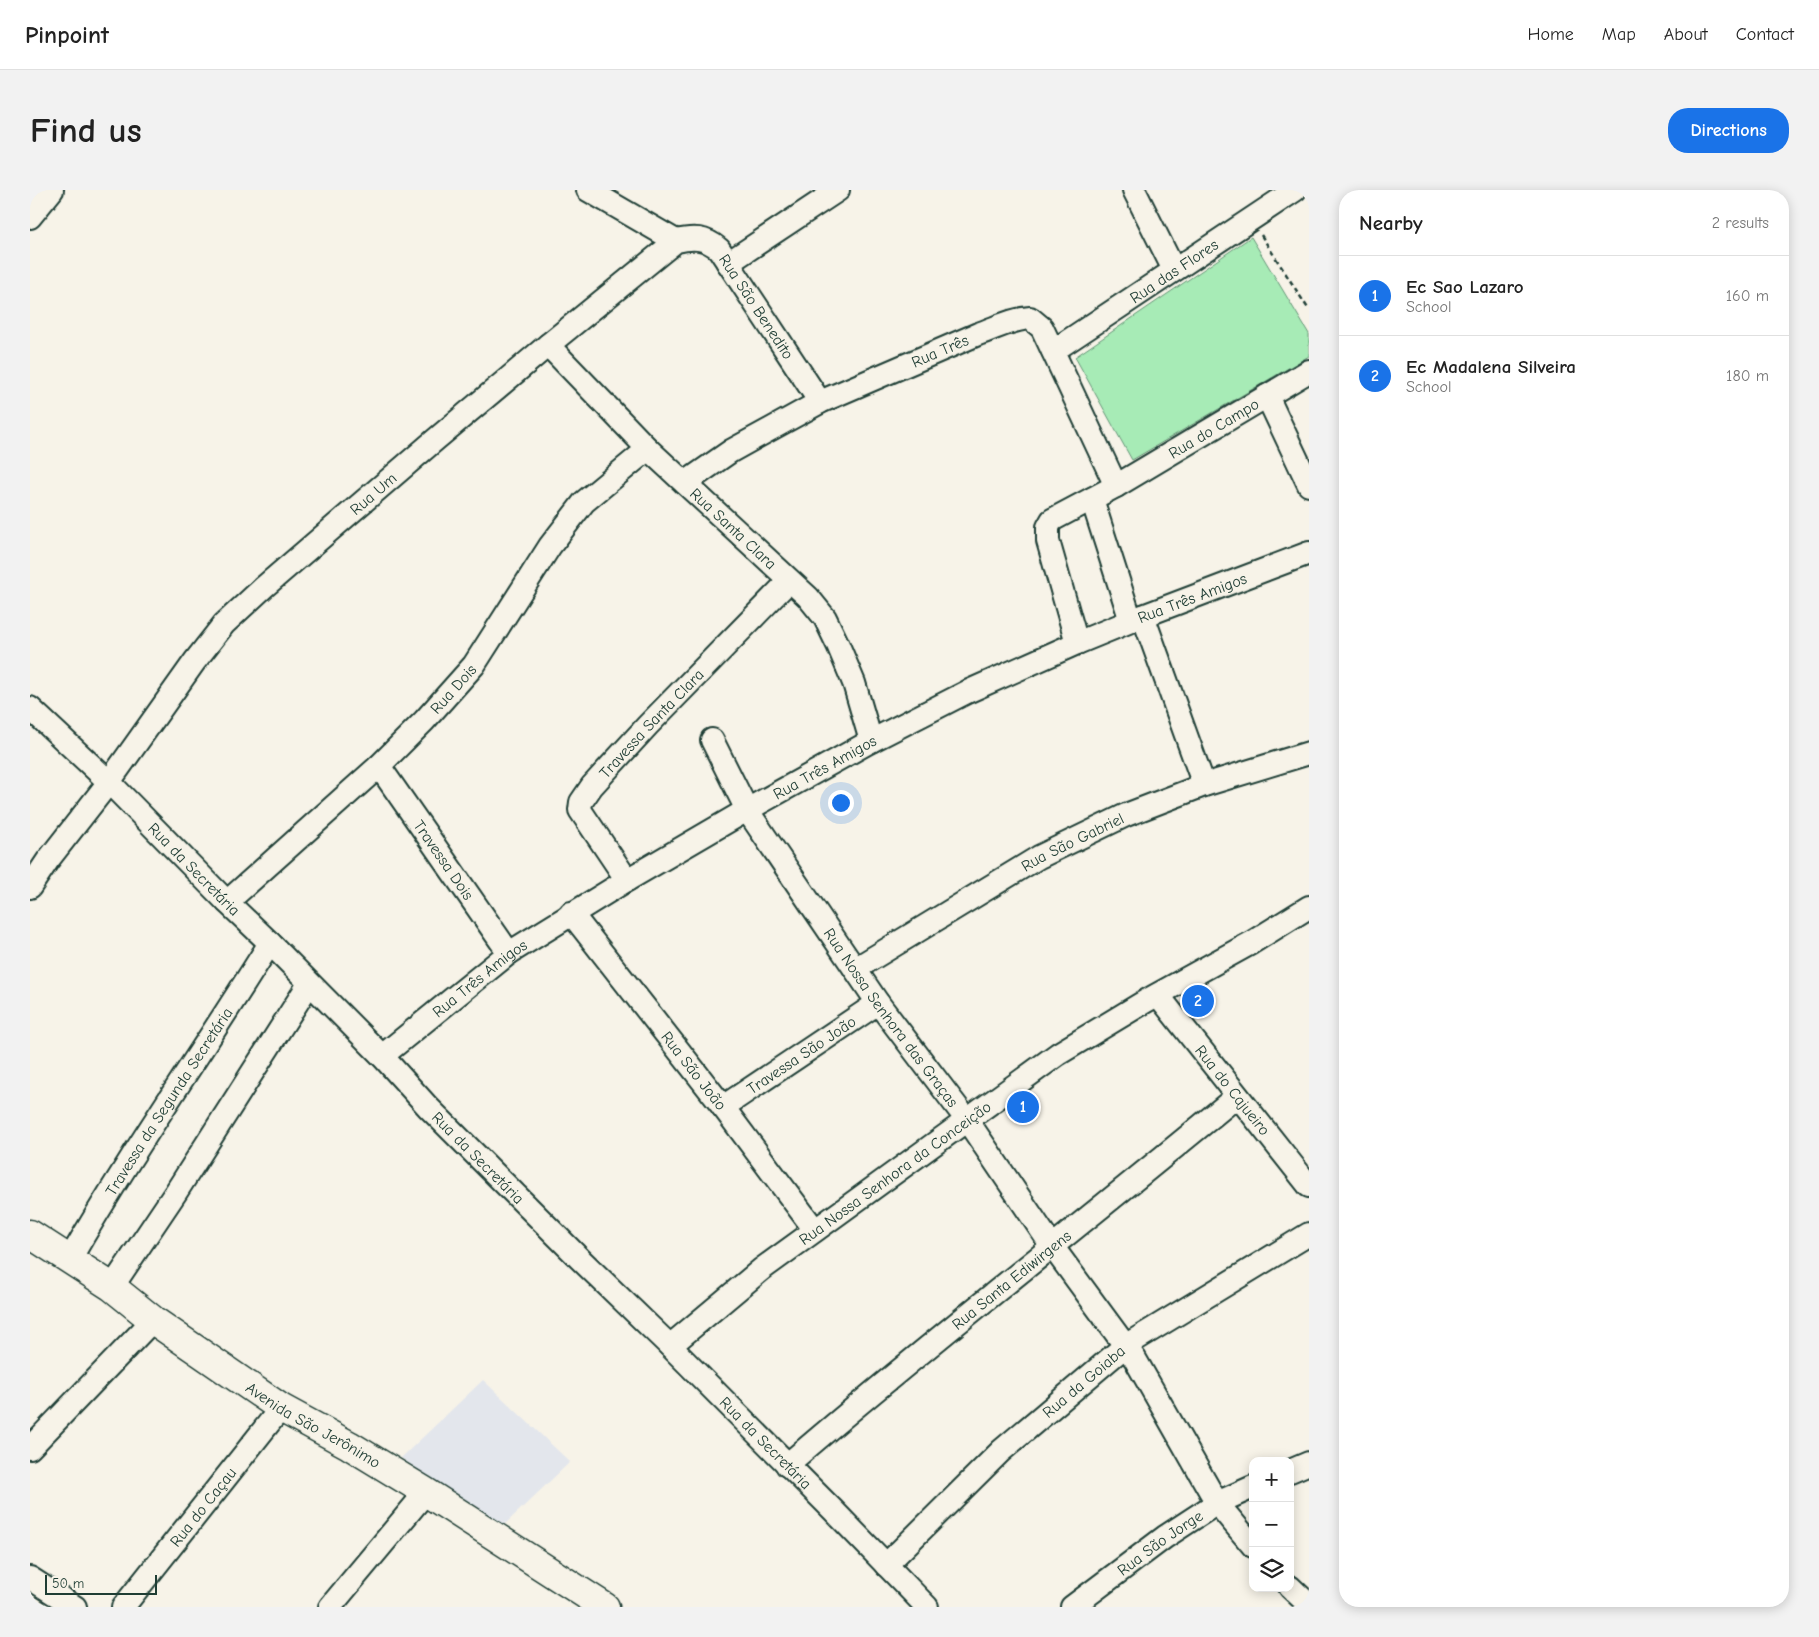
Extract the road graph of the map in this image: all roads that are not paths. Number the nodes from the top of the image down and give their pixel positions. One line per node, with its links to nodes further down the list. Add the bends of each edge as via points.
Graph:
1 (52, 190): 6 (street)
2 (588, 190): 7 (street)
3 (838, 190): 8 (street)
4 (1134, 190): 9 (street)
5 (1295, 190): 9 (street, Rua das Flores)
6 (30, 217)
7 (676, 241): 8 (street, Rua São Benedito, via 690,238 705,240 718,249); 10 (street, Rua Um)
8 (728, 263): 14 (street, Rua São Benedito)
9 (1174, 270): 11 (street, Rua das Flores)
10 (548, 345): 15 (street, Rua Santa Clara); 29 (street, Rua Um, via 224,624)
11 (1053, 351): 14 (street, Rua Três, via 1042,328 1030,318 1016,318); 18 (street, Rua Três)
12 (1309, 371): 13 (street, Rua do Campo)
13 (1266, 396): 17 (street); 18 (street, Rua do Campo)
14 (820, 402): 16 (street, Rua Três, via 731,451)
15 (648, 449): 16 (street, Rua Santa Clara); 28 (street, Rua Dois, via 584,502 550,546 474,665)
16 (685, 483): 21 (street, Rua Santa Clara)
17 (1309, 485)
18 (1116, 486): 19 (street, Rua do Campo)
19 (1092, 499): 22 (street); 23 (street, Rua do Campo, via 1052,520 1048,527 1048,541)
20 (1309, 553): 22 (street, Rua Três Amigos)
21 (789, 581): 26 (street, Rua Santa Clara, via 825,618 854,683); 32 (street, Travessa Santa Clara, via 648,725 581,802 580,810)
22 (1137, 618): 23 (street, Rua Três Amigos); 30 (street)
23 (1077, 643): 26 (street, Rua Três Amigos, via 967,692)
24 (30, 708): 29 (street, Rua da Secretária)
25 (712, 740): 31 (street, Rua Nossa Senhora das Graças)
26 (871, 741): 31 (street, Rua Três Amigos)
27 (1309, 753): 30 (street, Rua São Gabriel)
28 (379, 766): 34 (street, Rua Dois); 38 (street, Travessa Dois)
29 (109, 782): 33 (street, Rua Um); 34 (street, Rua da Secretária)
30 (1204, 785): 39 (street, Rua São Gabriel, via 1126,815 1039,857)
31 (747, 810): 32 (street, Rua Três Amigos); 39 (street, Rua Nossa Senhora das Graças)
32 (628, 880): 36 (street, Rua Três Amigos)
33 (30, 887)
34 (227, 902): 37 (street, Rua da Secretária)
35 (1309, 907): 41 (street, Rua Nossa Senhora da Conceição)
36 (571, 913): 38 (street, Rua Três Amigos); 45 (street, Rua São João)
37 (270, 943): 40 (street, Rua da Secretária); 52 (street, Travessa da Segunda Secretária, via 132,1156)
38 (509, 953): 43 (street, Rua Três Amigos)
39 (855, 969): 42 (street, Rua Nossa Senhora das Graças)
40 (309, 984): 43 (street, Rua da Secretária); 53 (street)
41 (1158, 995): 44 (street, Rua do Cajueiro); 46 (street, Rua Nossa Senhora da Conceição, via 1058,1054)
42 (878, 1003): 45 (street, Travessa São João); 46 (street, Rua Nossa Senhora das Graças)
43 (382, 1056): 55 (street, Rua da Secretária, via 428,1107)
44 (1237, 1096): 47 (street, Rua do Cajueiro); 51 (street, Rua Santa Ediwirgens)
45 (723, 1107): 48 (street, Rua São João)
46 (968, 1120): 48 (street, Rua Nossa Senhora da Conceição); 51 (street, Rua Nossa Senhora das Graças)
47 (1309, 1186)
48 (815, 1230): 55 (street, Rua Nossa Senhora da Conceição, via 762,1268)
49 (30, 1234): 52 (main road, Avenida São Jerônimo)
50 (1309, 1234): 56 (street, Rua da Goiaba)
51 (1052, 1246): 56 (street, Rua Nossa Senhora das Graças); 60 (street, Rua Santa Ediwirgens)
52 (70, 1259): 53 (main road, Avenida São Jerônimo)
53 (112, 1288): 54 (main road, Avenida São Jerônimo)
54 (152, 1320): 57 (main road, Avenida São Jerônimo); 58 (street)
55 (670, 1346): 60 (street, Rua da Secretária)
56 (1125, 1346): 64 (street, Rua Nossa Senhora das Graças); 66 (street, Rua da Goiaba, via 1000,1451)
57 (281, 1408): 63 (main road, Avenida São Jerônimo); 71 (street, Rua do Caçau)
58 (30, 1448)
59 (1309, 1463): 61 (street)
60 (787, 1465): 66 (street, Rua da Secretária)
61 (1294, 1469)
62 (1249, 1489): 64 (street, Rua São Jorge)
63 (426, 1492): 72 (street); 73 (main road, Avenida São Jerônimo)
64 (1217, 1503): 65 (street); 75 (street, Rua São Jorge, via 1165,1537)
65 (1249, 1541)
66 (886, 1565): 74 (street, Rua da Secretária)
67 (30, 1578): 70 (street)
68 (1294, 1591): 69 (street)
69 (1309, 1606)
70 (75, 1607)
71 (123, 1607)
72 (330, 1607)
73 (605, 1607)
74 (927, 1607)
75 (1072, 1607)

